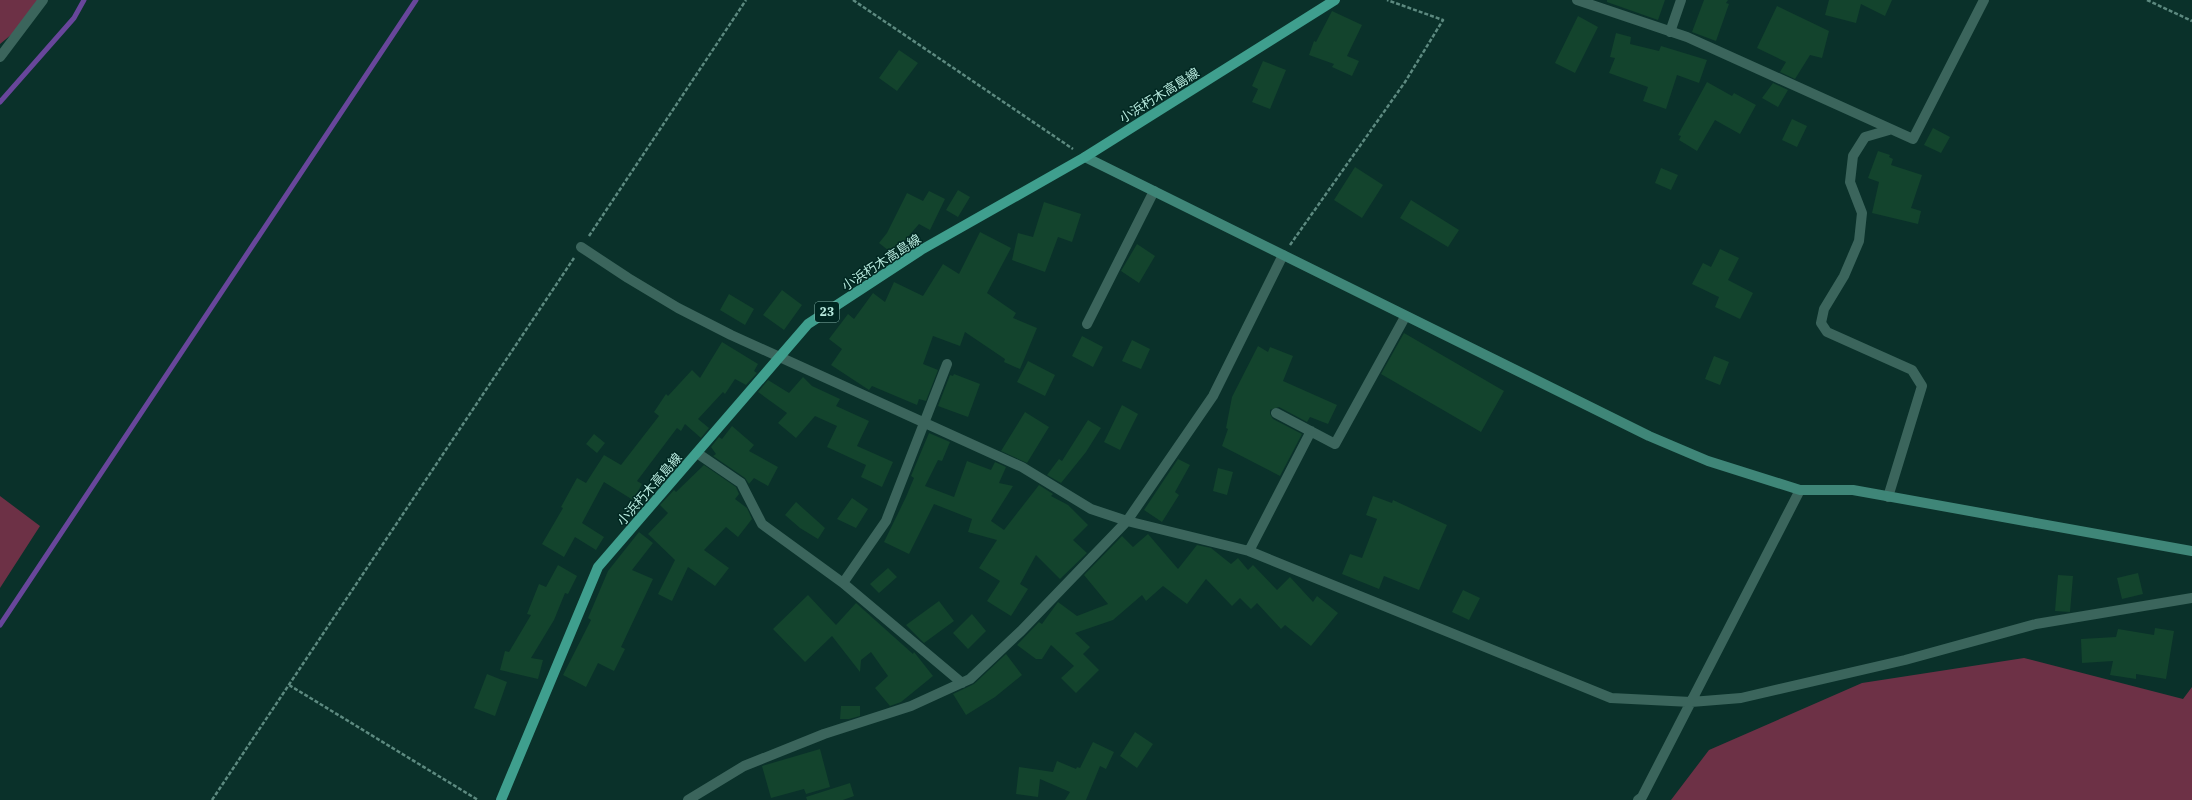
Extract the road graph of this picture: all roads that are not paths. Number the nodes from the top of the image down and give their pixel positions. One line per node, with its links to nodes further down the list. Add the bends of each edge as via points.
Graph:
1 (43, 0): 7 (street)
2 (1335, 0): 9 (main road, 小浜朽木高島線 / 23)
3 (1576, 0): 6 (street)
4 (1681, 0): 6 (street)
5 (1984, 0): 8 (street, via 1913,139)
6 (1670, 32): 8 (street, via 1687,37)
7 (0, 57)
8 (1889, 130): 22 (street, via 1864,137 1854,156 1850,182 1862,213 1859,241 1844,276 1824,309 1821,323 1827,332 1912,370 1922,386)
9 (1085, 157): 10 (main road); 15 (main road, 小浜朽木高島線 / 23, via 901,263 808,324)
10 (1154, 191): 12 (main road); 14 (street)
11 (582, 247): 15 (street, via 678,308)
12 (1283, 256): 13 (main road); 23 (street, via 1214,396)
13 (1405, 316): 19 (street, via 1335,444); 21 (main road, via 1649,436 1708,461)
14 (1087, 324)
15 (780, 357): 18 (street); 20 (main road, 小浜朽木高島線 / 23)
16 (947, 364): 18 (street)
17 (1276, 413): 19 (street)
18 (924, 423): 23 (street, via 1022,467 1091,509); 26 (street, via 886,521)
19 (1311, 431): 24 (street)
20 (697, 453): 26 (street, via 741,483 762,524); 30 (main road, 小浜朽木高島線 / 23, via 598,567)
21 (1800, 490): 22 (main road, via 1853,490); 29 (street)
22 (1888, 497): 25 (main road)
23 (1127, 521): 24 (street); 28 (street, via 1020,631 970,679)
24 (1249, 551): 29 (street, via 1611,698)
25 (2192, 551)
26 (843, 583): 28 (street)
27 (2192, 598): 29 (street, via 2036,624 1905,660 1741,698)
28 (962, 683): 31 (street, via 911,706 824,734 744,766)
29 (1690, 702): 32 (street, via 1642,797)
30 (501, 800)
31 (688, 800)
32 (1638, 800)

